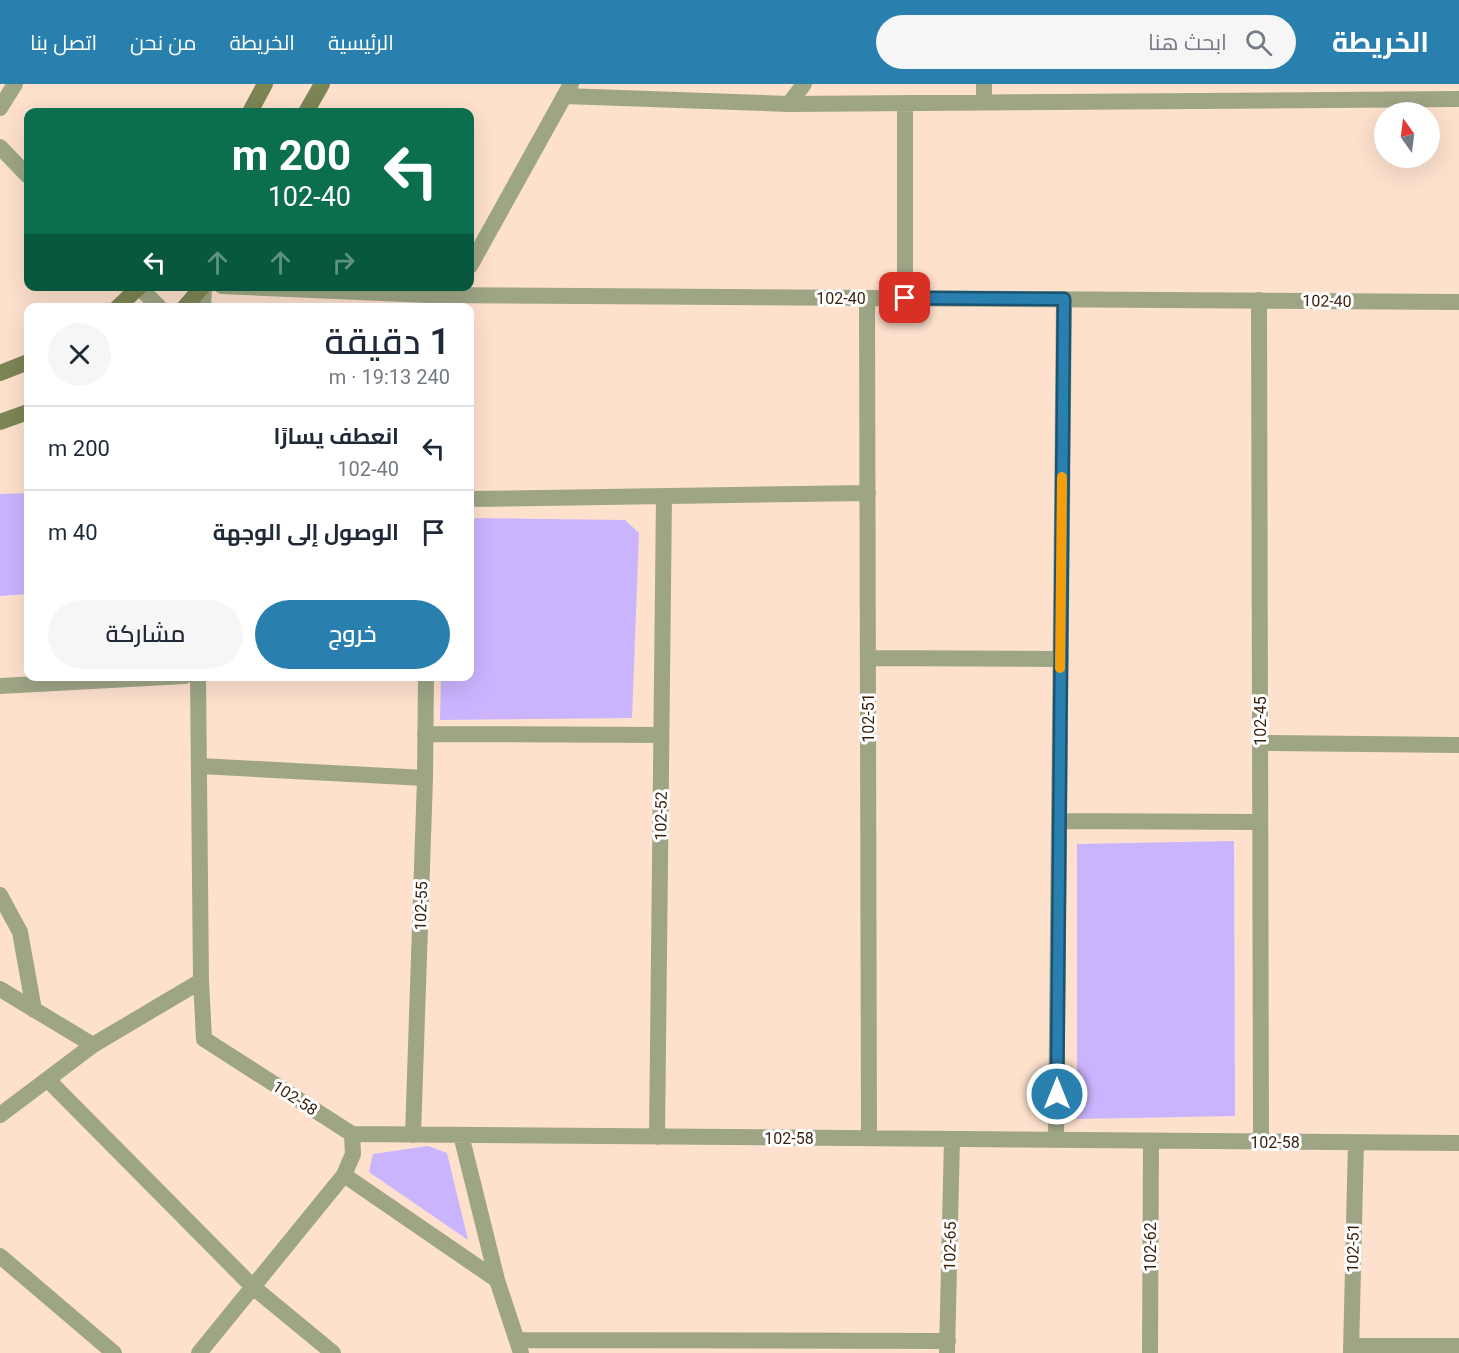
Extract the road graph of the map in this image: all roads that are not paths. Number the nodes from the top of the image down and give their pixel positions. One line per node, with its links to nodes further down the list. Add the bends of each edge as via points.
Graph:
1 (15, 84): 13 (street)
2 (266, 84): 14 (main road)
3 (322, 84): 15 (main road)
4 (804, 84): 12 (street)
5 (984, 84): 10 (street)
6 (567, 90): 12 (street); 18 (street)
7 (1386, 91): 8 (street); 9 (street)
8 (1182, 92): 10 (street)
9 (1459, 99)
10 (984, 102): 11 (street)
11 (905, 103): 12 (street); 25 (street)
12 (789, 104)
13 (0, 108)
14 (252, 108)
15 (308, 108)
16 (0, 147): 17 (street)
17 (24, 172)
18 (474, 259)
19 (135, 291): 30 (main road)
20 (143, 291): 31 (street)
21 (199, 291): 32 (main road)
22 (291, 291): 28 (street, 102-40)
23 (456, 291): 24 (street, 102-40); 28 (street, 102-40)
24 (867, 298): 25 (street, 102-40); 37 (street, 102-51)
25 (905, 298): 26 (street, 102-40)
26 (1064, 299): 27 (street, 102-40); 41 (street)
27 (1259, 300): 29 (street, 102-40); 48 (street, 102-45)
28 (428, 301)
29 (1459, 302)
30 (122, 303)
31 (154, 303)
32 (188, 303)
33 (24, 364): 34 (main road)
34 (0, 373)
35 (24, 413): 36 (main road)
36 (0, 422)
37 (868, 493): 38 (street); 40 (street, 102-51)
38 (664, 496): 39 (street); 47 (street, 102-52)
39 (474, 499)
40 (868, 658): 41 (street); 65 (street, 102-51)
41 (1060, 659): 52 (street)
42 (92, 681): 45 (street)
43 (198, 681): 50 (street)
44 (426, 681): 46 (street, 102-55)
45 (0, 686)
46 (425, 734): 47 (street); 51 (street, 102-55)
47 (662, 735): 64 (street, 102-52)
48 (1260, 743): 49 (street); 53 (street, 102-45)
49 (1459, 745)
50 (200, 766): 51 (street); 55 (street)
51 (425, 778): 62 (street, 102-55)
52 (1059, 820): 53 (street); 67 (street)
53 (1260, 822): 69 (street, 102-45)
54 (0, 895): 57 (street, via 20,932)
55 (201, 981): 58 (street); 61 (street, 102-58, via 204,1039)
56 (0, 990): 57 (street)
57 (34, 1010): 58 (street)
58 (93, 1045): 59 (street)
59 (48, 1080): 60 (street); 75 (street)
60 (0, 1115)
61 (352, 1134): 62 (street, 102-58); 72 (street, via 353,1154)
62 (413, 1135): 63 (street, 102-58)
63 (461, 1135): 64 (street, 102-58); 74 (street)
64 (657, 1137): 65 (street, 102-58)
65 (869, 1138): 66 (street, 102-58)
66 (952, 1139): 67 (street, 102-58); 79 (street, 102-65)
67 (1056, 1140): 68 (street, 102-58)
68 (1151, 1141): 69 (street, 102-58); 84 (street, 102-62)
69 (1261, 1142): 70 (street, 102-58)
70 (1356, 1142): 71 (street, 102-58); 80 (street, 102-51)
71 (1459, 1143)
72 (344, 1176): 74 (street); 75 (street)
73 (0, 1256): 81 (street)
74 (497, 1280): 78 (street)
75 (254, 1287): 82 (street); 83 (street)
76 (754, 1346): 78 (street); 79 (street)
77 (1459, 1346): 80 (street)
78 (519, 1347)
79 (947, 1347)
80 (1351, 1349)
81 (114, 1353)
82 (199, 1353)
83 (333, 1353)
84 (1150, 1353)

